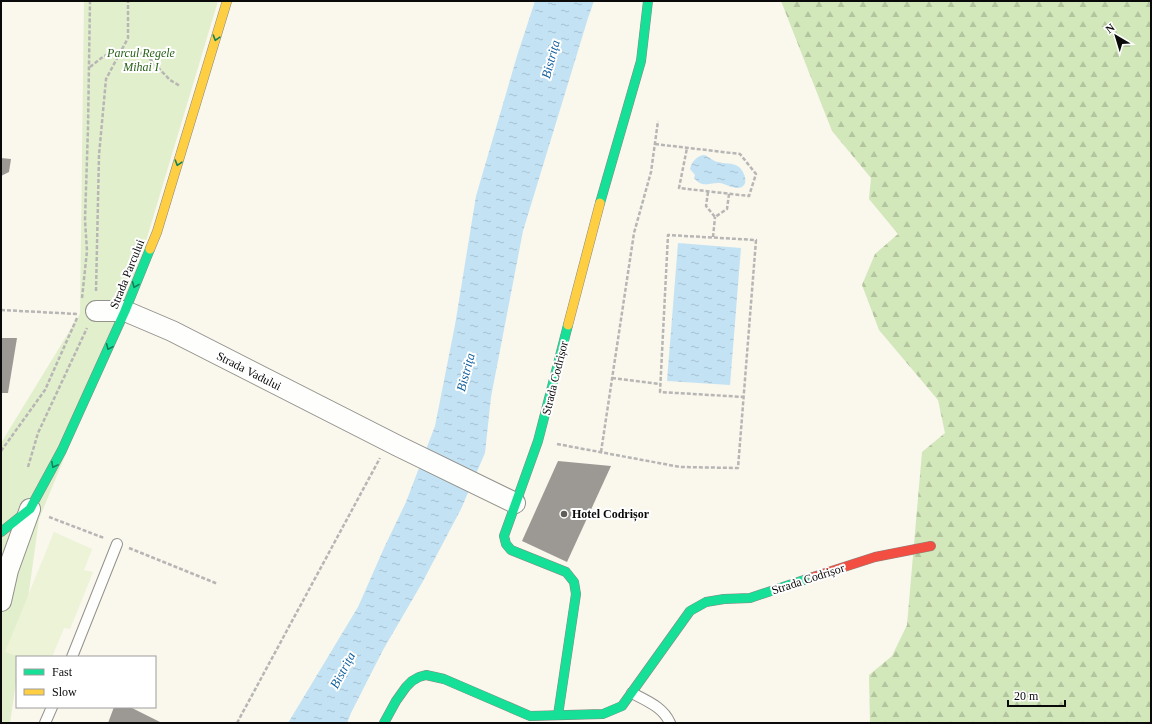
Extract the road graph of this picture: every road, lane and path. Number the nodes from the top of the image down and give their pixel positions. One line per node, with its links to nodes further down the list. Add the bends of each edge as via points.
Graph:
1 (90, 1): 6 (path)
2 (128, 1): 5 (path, via 128,38)
3 (227, 1): 7 (street, Strada Parcului, one-way to 7)
4 (648, 1): 21 (street, Strada Codrișor, via 641,62 606,179)
5 (121, 52): 6 (path, via 104,56); 7 (path, via 136,51 147,56 170,80); 15 (path, via 106,79)
6 (89, 68): 15 (path, via 85,220)
7 (198, 97): 17 (street, Strada Parcului, one-way to 17, via 157,232)
8 (658, 121): 9 (path)
9 (655, 144): 10 (path); 18 (path, via 651,172 634,233)
10 (687, 148): 11 (path, via 679,188); 12 (path, via 740,154 756,174 749,196)
11 (708, 192): 12 (path); 13 (path, via 706,206)
12 (729, 194): 13 (path, via 727,209)
13 (715, 217): 14 (path)
14 (713, 237): 19 (path, via 668,235); 20 (path, via 756,240)
15 (89, 304): 17 (street, Strada Vadului); 25 (path, via 38,433)
16 (1, 310): 23 (path, via 80,314 45,390)
17 (125, 312): 22 (street, Strada Vadului, via 172,331); 27 (street, Strada Parcului, one-way to 27, via 62,450)
18 (612, 378): 19 (path); 24 (path)
19 (660, 384): 20 (path, via 660,392)
20 (744, 397): 24 (path, via 738,468 680,467)
21 (538, 441): 24 (path); 26 (street, Strada Codrișor)
22 (394, 444): 26 (street, Strada Vadului); 38 (path)
23 (1, 451)
24 (601, 452)
25 (26, 471)
26 (515, 503): 35 (street, Strada Codrișor, via 504,536 506,544 511,550 566,572 574,582 576,594)
27 (30, 509): 28 (street, Strada Parcului); 31 (street, via 8,570)
28 (1, 532)
29 (117, 544): 32 (lane)
30 (931, 546): 33 (street, Strada Codrișor, via 875,557 750,598 706,602 690,611)
31 (1, 601)
32 (72, 656)
33 (632, 693): 35 (street, Strada Codrișor, via 622,706 603,714); 40 (lane, via 662,710)
34 (52, 708): 37 (lane)
35 (558, 716): 36 (street, Strada Codrișor)
36 (529, 720): 39 (street, via 444,679 425,675 407,685)
37 (45, 723)
38 (237, 723)
39 (384, 723)
40 (670, 723)

